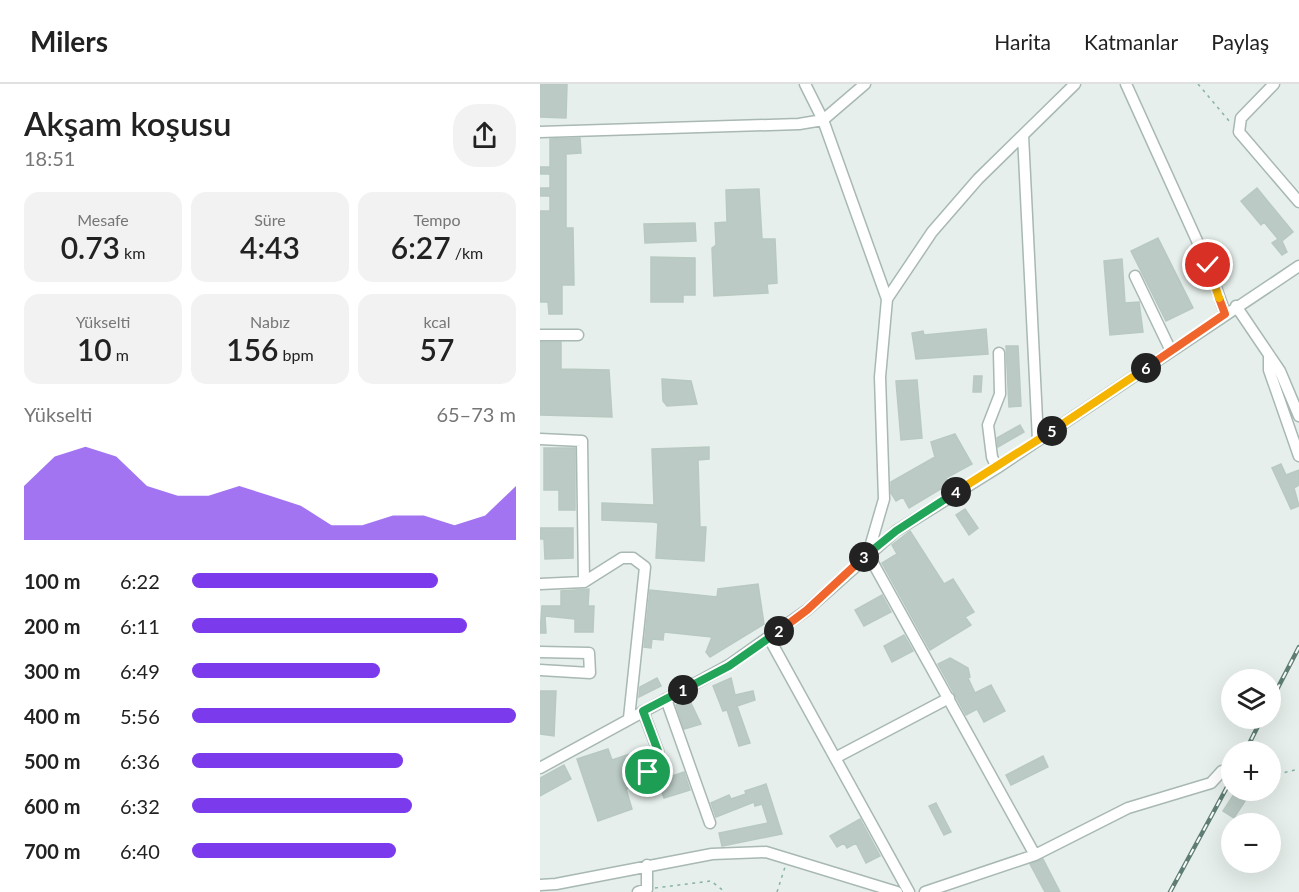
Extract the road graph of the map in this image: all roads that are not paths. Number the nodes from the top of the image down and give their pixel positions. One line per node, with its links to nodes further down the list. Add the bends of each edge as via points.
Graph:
1 (805, 84): 6 (street)
2 (865, 84): 6 (street)
3 (1075, 84): 8 (street)
4 (1126, 84): 14 (street, via 1208,265)
5 (1274, 84): 9 (street, via 1241,118 1239,132)
6 (823, 120): 7 (street); 12 (street)
7 (540, 132)
8 (1023, 135): 12 (street, via 932,232); 22 (street)
9 (1299, 202)
10 (1299, 266): 13 (street)
11 (1135, 276): 17 (street)
12 (887, 299): 25 (street, via 880,377 884,499)
13 (1236, 306): 14 (street); 19 (street)
14 (1225, 314): 17 (street)
15 (540, 335): 16 (street)
16 (578, 335)
17 (1171, 351): 22 (street)
18 (999, 353): 24 (street, via 1000,394 988,425)
19 (1269, 355): 20 (street); 23 (street, via 1269,370)
20 (1299, 416)
21 (540, 440): 26 (street, via 582,441)
22 (1038, 440): 24 (street)
23 (1299, 456)
24 (997, 468): 25 (street, via 942,500)
25 (868, 554): 28 (street, via 807,610); 31 (street)
26 (584, 582): 27 (street); 34 (street, via 622,558 633,558 645,567)
27 (540, 584)
28 (769, 638): 32 (street, via 729,666); 35 (street)
29 (540, 652): 30 (street, via 589,653 590,673)
30 (540, 670)
31 (950, 698): 35 (street); 40 (street)
32 (666, 699): 33 (street); 39 (street)
33 (643, 711): 34 (street); 37 (street, via 658,751 658,762)
34 (629, 718): 36 (street)
35 (835, 758): 45 (street)
36 (540, 768)
37 (648, 772)
38 (1221, 772): 40 (street, via 1211,783 1128,808)
39 (710, 823)
40 (1035, 855): 46 (street)
41 (647, 865): 42 (street); 43 (street); 44 (street, via 712,854 766,852)
42 (540, 885)
43 (643, 890)
44 (897, 892)
45 (909, 892)
46 (925, 892)

